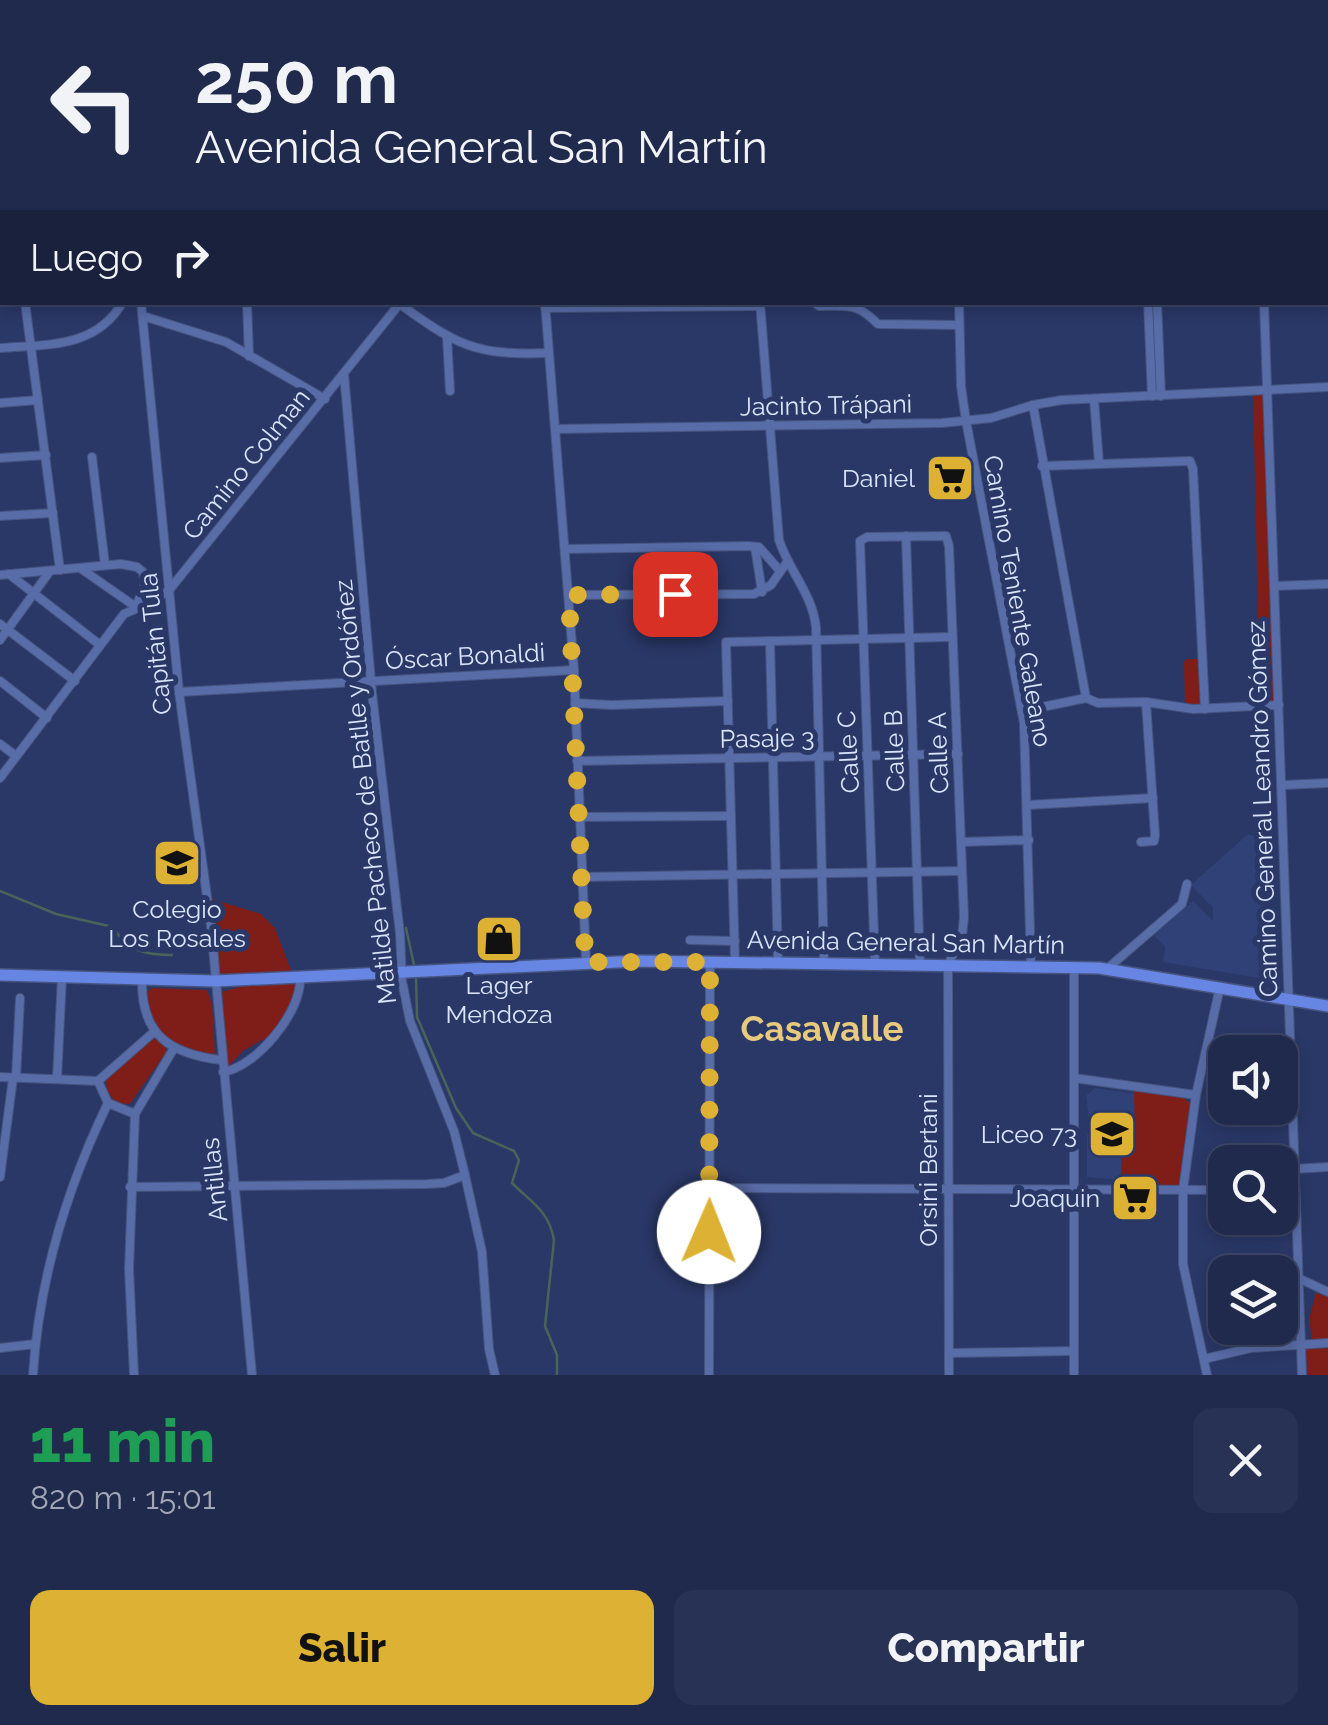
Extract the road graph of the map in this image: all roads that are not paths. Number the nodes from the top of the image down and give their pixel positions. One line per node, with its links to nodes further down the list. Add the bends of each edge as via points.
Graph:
1 (24, 305): 17 (street)
2 (121, 305): 17 (street, via 80,340)
3 (142, 305): 14 (street, Capitán Tula)
4 (247, 305): 20 (street)
5 (397, 305): 21 (street, Camino Colman)
6 (402, 305): 16 (street)
7 (545, 305): 8 (street); 19 (street)
8 (636, 305)
9 (760, 305): 32 (street)
10 (855, 305): 15 (street, via 878,324)
11 (959, 305): 15 (street, Camino Teniente Galeano)
12 (1264, 305): 24 (street, Camino General Leandro Gómez)
13 (1151, 309): 25 (street)
14 (142, 316): 20 (street, via 226,342); 52 (street, Capitán Tula)
15 (959, 325): 31 (street, Camino Teniente Galeano)
16 (447, 338): 19 (street, via 502,353); 23 (street)
17 (30, 346): 18 (street); 28 (street)
18 (0, 348)
19 (549, 353): 33 (street)
20 (249, 356): 26 (street)
21 (344, 374): 26 (street, Camino Colman); 68 (street, Matilde Pacheco de Batlle y Ordóñez)
22 (1328, 387): 24 (street, Jacinto Trápani)
23 (450, 390)
24 (1265, 390): 25 (street, Jacinto Trápani); 51 (street, Camino General Leandro Gómez)
25 (1156, 396): 27 (street, Jacinto Trápani)
26 (325, 399): 52 (street, Camino Colman)
27 (1094, 399): 30 (street, Jacinto Trápani); 37 (street)
28 (38, 400): 29 (street); 34 (street)
29 (0, 403)
30 (1032, 405): 31 (street, Jacinto Trápani); 38 (street)
31 (966, 421): 32 (street, Jacinto Trápani); 76 (street, Camino Teniente Galeano)
32 (769, 427): 33 (street, Jacinto Trápani); 44 (street, via 777,528)
33 (555, 429): 43 (street)
34 (46, 454): 36 (street); 39 (street)
35 (92, 457): 45 (street)
36 (0, 458)
37 (1099, 463): 38 (street); 75 (street, via 1190,461)
38 (1042, 466): 70 (street)
39 (53, 513): 40 (street); 47 (street)
40 (0, 516)
41 (906, 536): 59 (street, Calle C, via 862,538); 60 (street, Calle B); 61 (street, Calle A, via 946,536)
42 (755, 547): 43 (street); 48 (street); 53 (street)
43 (566, 548): 55 (street)
44 (787, 562): 48 (street); 58 (street, via 810,600)
45 (105, 565): 46 (street); 56 (street, via 129,564 144,572)
46 (80, 568): 47 (street); 56 (street)
47 (55, 570): 49 (street); 54 (street)
48 (780, 571): 53 (street)
49 (5, 575): 54 (street)
50 (1328, 584): 51 (street)
51 (1274, 586): 74 (street, Camino General Leandro Gómez)
52 (170, 588): 56 (street, Camino Colman); 69 (street, Capitán Tula)
53 (762, 592): 55 (street)
54 (35, 594): 57 (street); 64 (street)
55 (569, 595): 65 (street)
56 (136, 607): 64 (street, Camino Colman)
57 (4, 627): 62 (street); 67 (street)
58 (817, 638): 59 (street); 63 (street); 82 (street)
59 (863, 638): 60 (street); 83 (street, Calle C)
60 (910, 638): 61 (street); 80 (street, Calle B)
61 (952, 638): 79 (street, Calle A)
62 (0, 640)
63 (770, 641): 71 (street, via 726,642); 84 (street)
64 (100, 645): 67 (street, Camino Colman)
65 (574, 670): 68 (street, Óscar Bonaldi); 73 (street)
66 (0, 681): 77 (street)
67 (75, 681): 77 (street, Camino Colman)
68 (372, 681): 69 (street, Óscar Bonaldi); 118 (street, Matilde Pacheco de Batlle y Ordóñez)
69 (179, 692): 123 (street, Capitán Tula)
70 (1086, 698): 72 (street); 76 (street)
71 (728, 701): 73 (street); 85 (street)
72 (1146, 702): 75 (street); 90 (street)
73 (575, 704): 86 (street)
74 (1279, 704): 75 (street); 89 (street, Camino General Leandro Gómez)
75 (1205, 709)
76 (1023, 711): 91 (street, Camino Teniente Galeano)
77 (46, 718): 81 (street, Camino Colman)
78 (0, 744): 81 (street)
79 (958, 754): 80 (street, Pasaje 3); 95 (street, Calle A)
80 (915, 755): 83 (street, Pasaje 3); 98 (street, Calle B)
81 (16, 756): 87 (street, Camino Colman)
82 (821, 756): 83 (street, Pasaje 3); 84 (street, Pasaje 3); 100 (street)
83 (869, 756): 101 (street, Calle C)
84 (773, 757): 85 (street, Pasaje 3); 99 (street)
85 (729, 758): 86 (street, Pasaje 3); 92 (street)
86 (577, 761): 93 (street)
87 (0, 778)
88 (1328, 783): 89 (street)
89 (1283, 785): 126 (street, Camino General Leandro Gómez)
90 (1153, 798): 91 (street); 96 (street, via 1154,841)
91 (1028, 805): 94 (street, Camino Teniente Galeano)
92 (731, 816): 93 (street); 102 (street)
93 (578, 817): 103 (street)
94 (1029, 840): 95 (street); 115 (street, Camino Teniente Galeano)
95 (961, 842): 97 (street, Calle A)
96 (1141, 842)
97 (962, 871): 98 (street); 114 (street, Calle A, via 963,930)
98 (918, 872): 101 (street); 113 (street, Calle B)
99 (777, 873): 100 (street); 102 (street); 110 (street)
100 (824, 873): 101 (street); 111 (street)
101 (872, 873): 112 (street, Calle C)
102 (732, 874): 103 (street); 106 (street)
103 (582, 877): 107 (street)
104 (1187, 884): 117 (street, via 1182,904)
105 (690, 940): 106 (street)
106 (734, 941): 109 (street)
107 (586, 962): 108 (main road, Avenida General San Martín); 118 (main road, Avenida General San Martín)
108 (710, 962): 109 (main road, Avenida General San Martín); 149 (street)
109 (735, 962): 110 (main road, Avenida General San Martín)
110 (778, 962): 111 (main road, Avenida General San Martín)
111 (824, 963): 112 (main road, Avenida General San Martín)
112 (875, 964): 113 (main road, Avenida General San Martín)
113 (920, 965): 114 (main road, Avenida General San Martín)
114 (948, 965): 115 (main road, Avenida General San Martín); 150 (street, Orsini Bertani)
115 (1031, 967): 116 (main road, Avenida General San Martín)
116 (1074, 968): 117 (main road, Avenida General San Martín); 134 (street)
117 (1108, 968): 124 (main road, Avenida General San Martín)
118 (401, 972): 121 (main road, Avenida General San Martín); 145 (street, Matilde Pacheco de Batlle y Ordóñez, via 410,1021)
119 (0, 975): 120 (main road, Avenida General San Martín)
120 (62, 977): 122 (main road, Avenida General San Martín); 135 (street)
121 (300, 978): 123 (main road, Avenida General San Martín); 131 (street, via 281,1031)
122 (142, 980): 123 (main road, Avenida General San Martín); 128 (street, via 142,1002)
123 (215, 981): 130 (street, Antillas)
124 (1220, 986): 126 (main road, Avenida General San Martín); 137 (street)
125 (20, 998): 133 (street)
126 (1289, 999): 127 (main road, Avenida General San Martín); 141 (street, Camino General Leandro Gómez)
127 (1328, 1006)
128 (154, 1030): 129 (street); 136 (street)
129 (174, 1048): 130 (street); 139 (street)
130 (221, 1060): 131 (street, Antillas)
131 (223, 1072): 148 (street, Antillas)
132 (0, 1077): 133 (street)
133 (14, 1078): 135 (street); 140 (street)
134 (1074, 1078): 137 (street); 151 (street)
135 (57, 1079): 136 (street)
136 (98, 1081): 138 (street)
137 (1196, 1096): 152 (street)
138 (108, 1103): 139 (street); 156 (street, via 59,1222)
139 (135, 1114): 147 (street)
140 (3, 1134): 142 (street)
141 (1293, 1145)
142 (2, 1150): 146 (street)
143 (1328, 1167): 144 (street)
144 (1298, 1170)
145 (465, 1175): 148 (street, via 427,1184); 166 (street, Matilde Pacheco de Batlle y Ordóñez, via 482,1252)
146 (0, 1177)
147 (130, 1187): 148 (street); 164 (street)
148 (235, 1188): 165 (street, Antillas)
149 (709, 1188): 150 (street); 167 (street)
150 (948, 1188): 151 (street); 161 (street, Orsini Bertani)
151 (1074, 1188): 152 (street); 160 (street)
152 (1183, 1190): 153 (street); 162 (street, via 1184,1264)
153 (1208, 1190)
154 (1298, 1278): 155 (street); 158 (street, Camino General Leandro Gómez)
155 (1328, 1292)
156 (35, 1344): 159 (street); 163 (street)
157 (1328, 1344): 158 (street)
158 (1301, 1346): 162 (street); 171 (street, Camino General Leandro Gómez)
159 (0, 1348)
160 (1074, 1351): 161 (street); 169 (street)
161 (949, 1353): 168 (street, Orsini Bertani)
162 (1204, 1359): 170 (street)
163 (33, 1375)
164 (134, 1375)
165 (252, 1375)
166 (495, 1375)
167 (709, 1375)
168 (949, 1375)
169 (1074, 1375)
170 (1207, 1375)
171 (1302, 1375)

